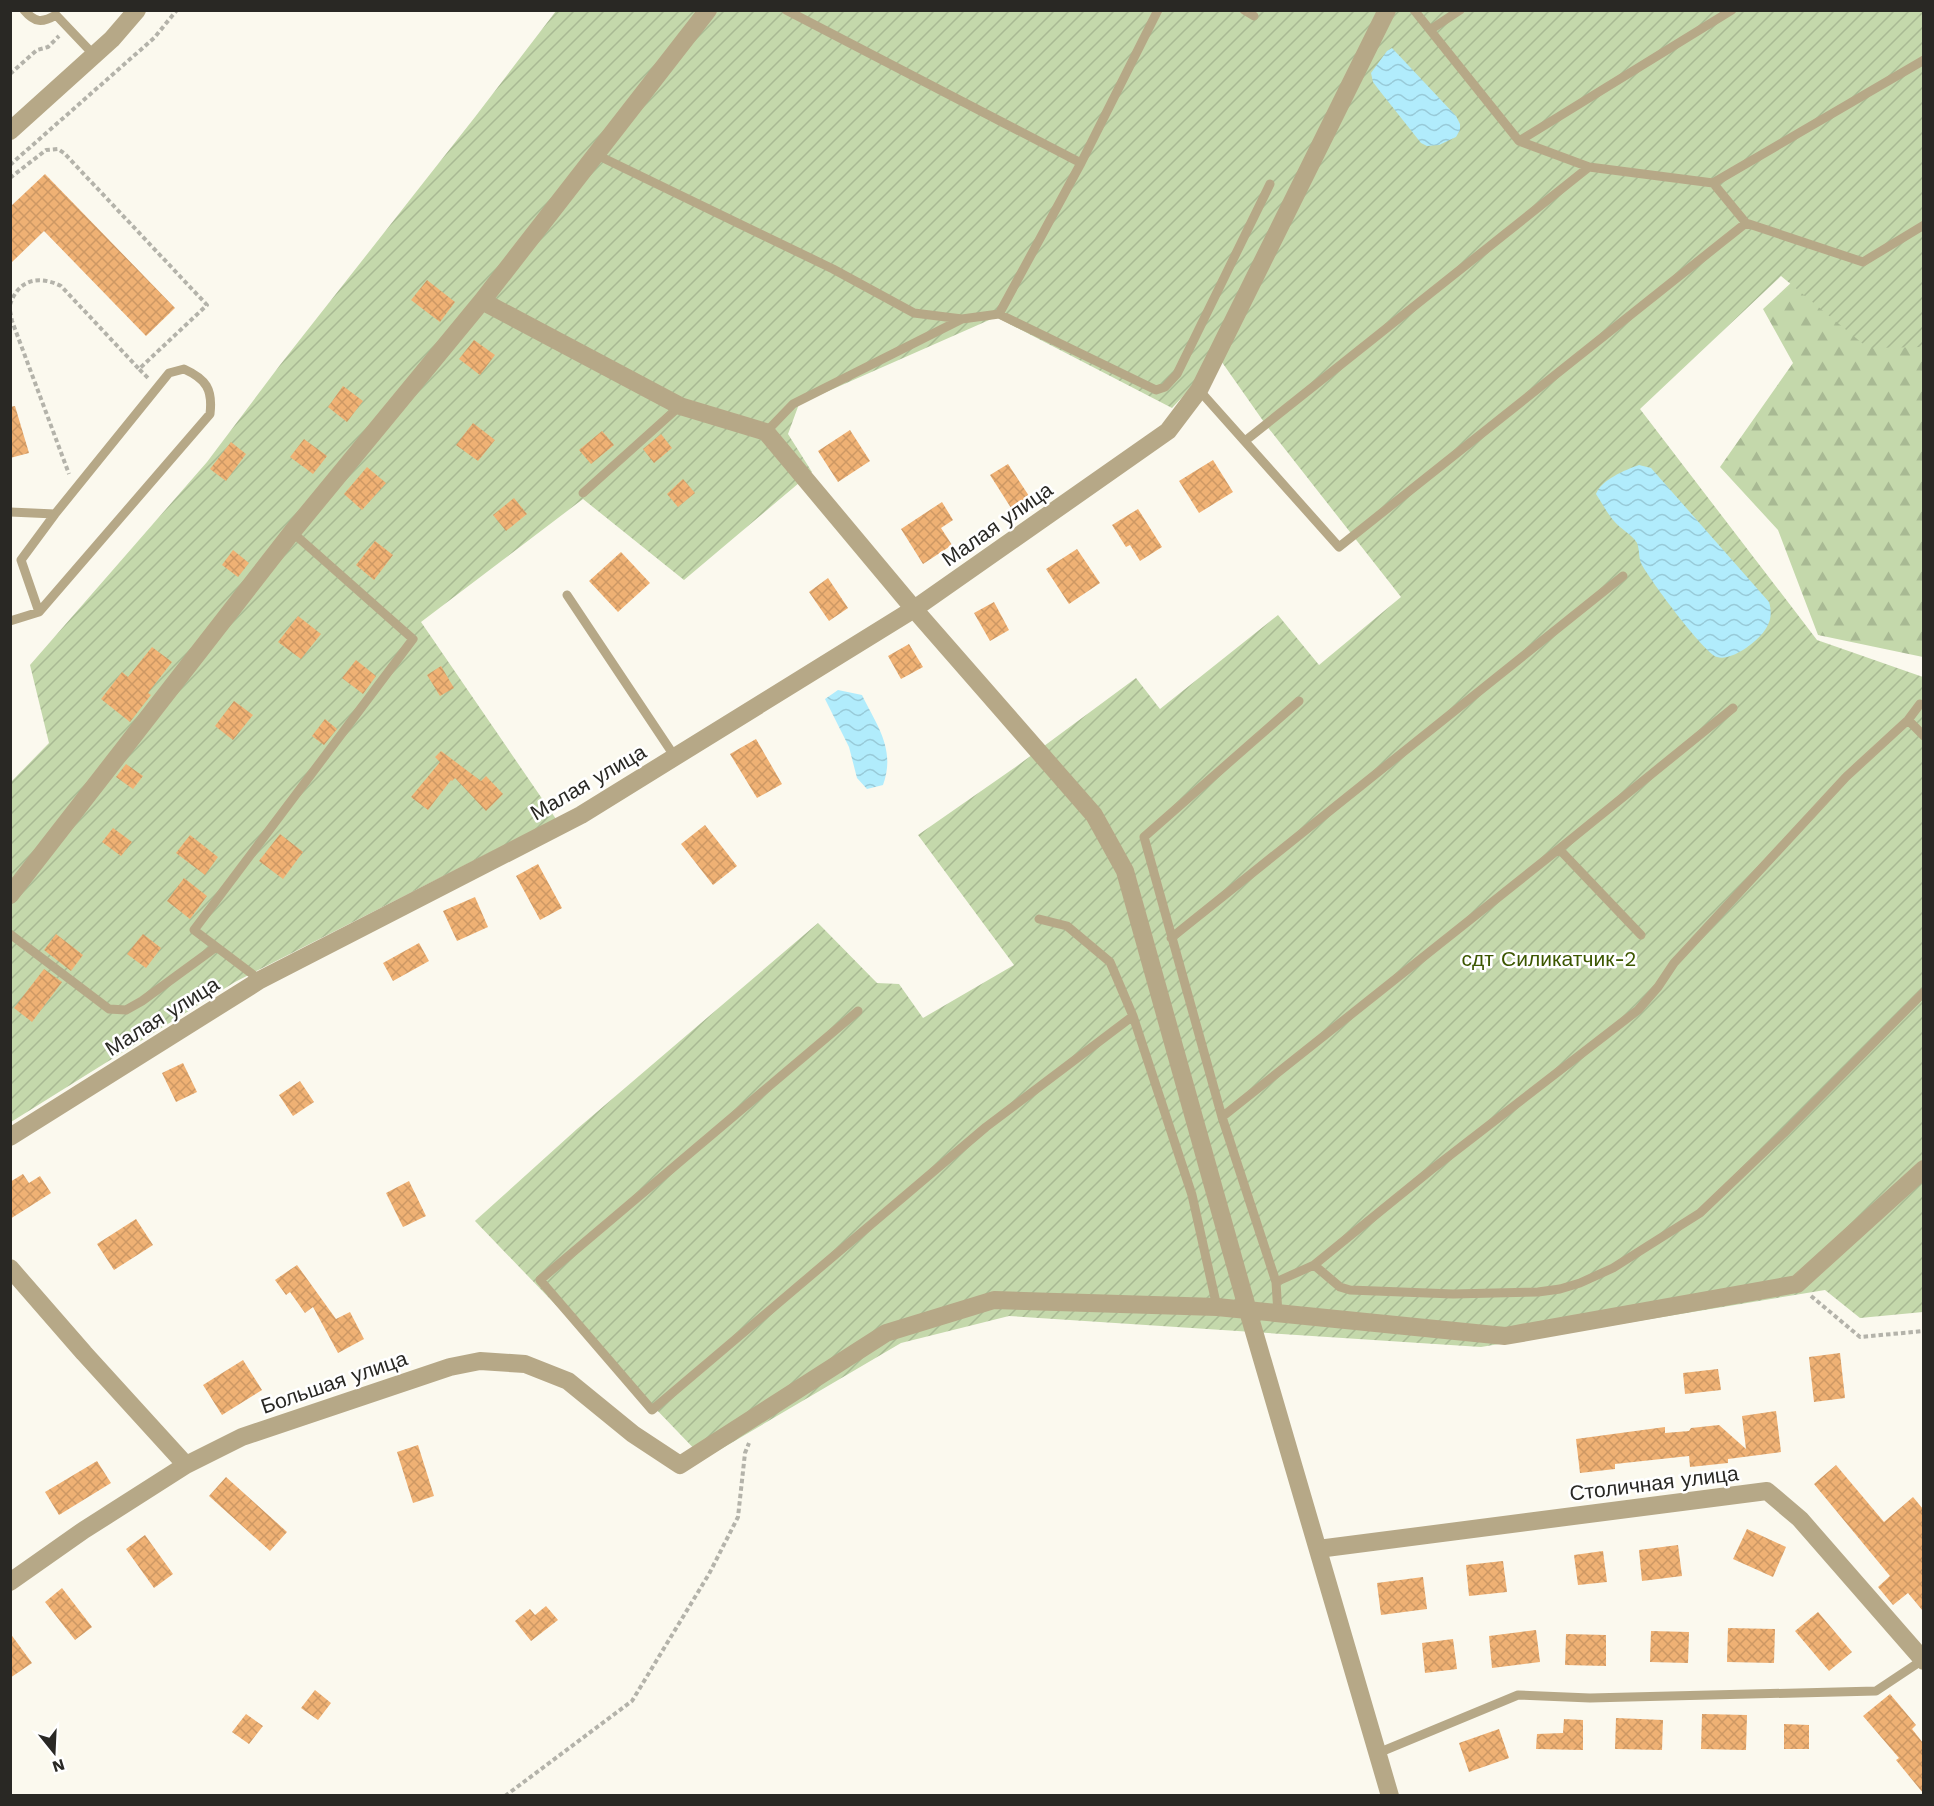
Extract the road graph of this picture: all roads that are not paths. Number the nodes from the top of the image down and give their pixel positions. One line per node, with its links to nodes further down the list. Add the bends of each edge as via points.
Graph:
1 (24, 10): 13 (lane, via 31,19 40,21 56,15)
2 (136, 10): 13 (street)
3 (708, 10): 17 (street)
4 (786, 10): 18 (lane)
5 (1158, 10): 18 (lane)
6 (1244, 10): 11 (lane)
7 (1387, 10): 27 (street, Малая улица)
8 (1414, 10): 12 (lane)
9 (1460, 10): 12 (lane)
10 (1732, 10): 16 (lane)
11 (1254, 15)
12 (1430, 30): 16 (lane)
13 (94, 55): 15 (street)
14 (1923, 60): 20 (lane)
15 (10, 131)
16 (1519, 141): 19 (lane)
17 (597, 156): 24 (street); 26 (lane, via 833,269 914,313)
18 (1081, 163): 25 (lane)
19 (1589, 167): 20 (lane); 30 (lane)
20 (1713, 183): 22 (lane)
21 (1270, 184): 25 (lane, via 1177,374 1165,387 1156,390)
22 (1746, 223): 23 (lane, via 1863,262); 30 (lane, via 1339,547)
23 (1923, 225)
24 (482, 301): 28 (street); 34 (street)
25 (999, 314): 26 (lane)
26 (962, 319): 29 (lane, via 793,404)
27 (1200, 390): 30 (lane); 37 (street, Малая улица, via 1168,431)
28 (680, 406): 29 (street); 31 (lane)
29 (766, 432): 37 (street)
30 (1245, 441)
31 (583, 493)
32 (10, 512): 33 (lane)
33 (55, 514): 38 (lane, via 21,560); 38 (lane, via 169,373 184,369 198,375 208,387 210,414)
34 (292, 532): 47 (street); 52 (lane, via 413,639 194,930)
35 (1623, 576): 51 (lane)
36 (567, 596): 45 (lane)
37 (914, 609): 45 (street, Малая улица); 64 (street, via 1094,815 1125,871)
38 (39, 612): 39 (lane)
39 (10, 621)
40 (1299, 701): 51 (lane, via 1144,837)
41 (1920, 705): 43 (lane)
42 (1732, 708): 46 (lane)
43 (1908, 720): 44 (lane); 60 (lane, via 1846,777 1674,963 1638,1010)
44 (1923, 736)
45 (675, 757): 53 (street, Малая улица, via 581,815)
46 (1559, 849): 50 (lane); 57 (lane)
47 (10, 895)
48 (1039, 919): 56 (lane, via 1067,926 1110,962)
49 (10, 934): 52 (lane, via 109,1009 126,1010 142,1001)
50 (1641, 935)
51 (1171, 938): 57 (lane)
52 (216, 947): 53 (lane)
53 (260, 980): 58 (street, Малая улица)
54 (1923, 992): 60 (lane, via 1700,1213 1613,1268 1580,1283 1538,1292 1350,1290 1340,1287)
55 (858, 1011): 56 (lane, via 540,1280 652,1410 986,1127)
56 (1133, 1016): 63 (lane, via 1192,1195)
57 (1222, 1117): 62 (lane)
58 (10, 1137)
59 (1921, 1173): 65 (street, via 1797,1284 1505,1336)
60 (1314, 1265): 62 (lane)
61 (10, 1268): 66 (street)
62 (1276, 1282): 65 (lane)
63 (1217, 1307): 64 (street); 66 (street, Большая улица, via 994,1300 886,1333 680,1466 568,1381 525,1364 480,1361 450,1367 242,1437)
64 (1248, 1311): 65 (street); 67 (street)
65 (1278, 1314)
66 (186, 1465): 68 (street, Большая улица)
67 (1318, 1549): 69 (street, Столичная улица, via 1767,1491 1800,1519); 70 (street)
68 (10, 1581)
69 (1923, 1660): 70 (lane, via 1876,1690 1590,1698 1518,1695)
70 (1378, 1753): 71 (street)
71 (1390, 1796)

